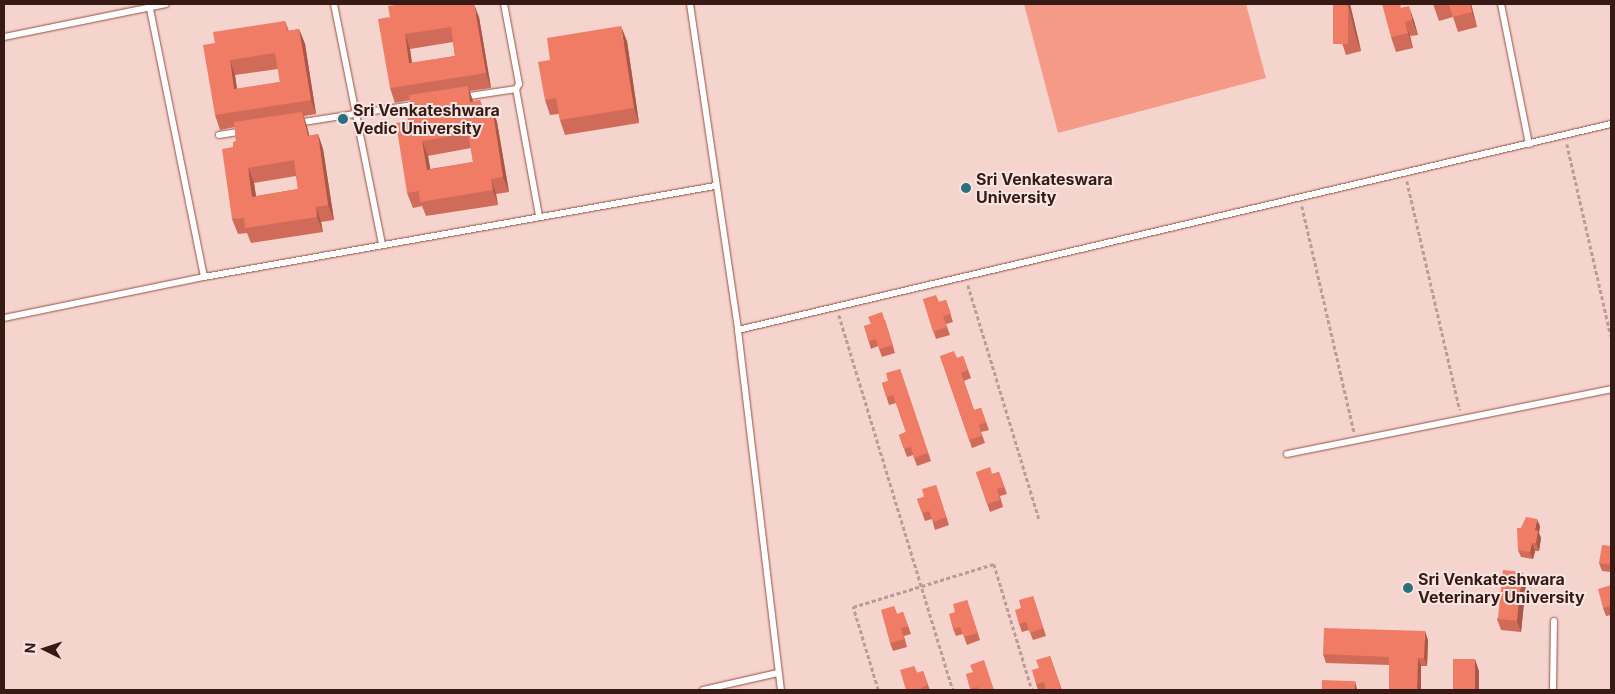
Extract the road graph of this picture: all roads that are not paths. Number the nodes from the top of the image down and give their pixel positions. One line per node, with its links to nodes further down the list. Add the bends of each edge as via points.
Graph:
1 (166, 4): 6 (lane)
2 (334, 4): 11 (lane)
3 (504, 4): 8 (lane, via 519,84)
4 (690, 4): 17 (lane)
5 (1501, 4): 16 (lane)
6 (149, 5): 7 (lane); 20 (lane)
7 (4, 37)
8 (516, 89): 9 (lane); 18 (lane)
9 (450, 99)
10 (422, 103): 11 (lane)
11 (356, 114): 12 (lane); 19 (lane)
12 (288, 124)
13 (1611, 124): 16 (lane)
14 (249, 130): 15 (lane)
15 (219, 135)
16 (1529, 144): 22 (lane)
17 (715, 186): 18 (lane); 22 (lane)
18 (539, 216): 19 (lane)
19 (382, 244): 20 (lane)
20 (204, 277): 21 (lane)
21 (4, 318)
22 (738, 330): 26 (lane)
23 (1611, 389): 24 (lane)
24 (1287, 454)
25 (1554, 622): 29 (lane)
26 (778, 673): 27 (lane); 28 (lane)
27 (703, 690)
28 (780, 690)
29 (1553, 690)

